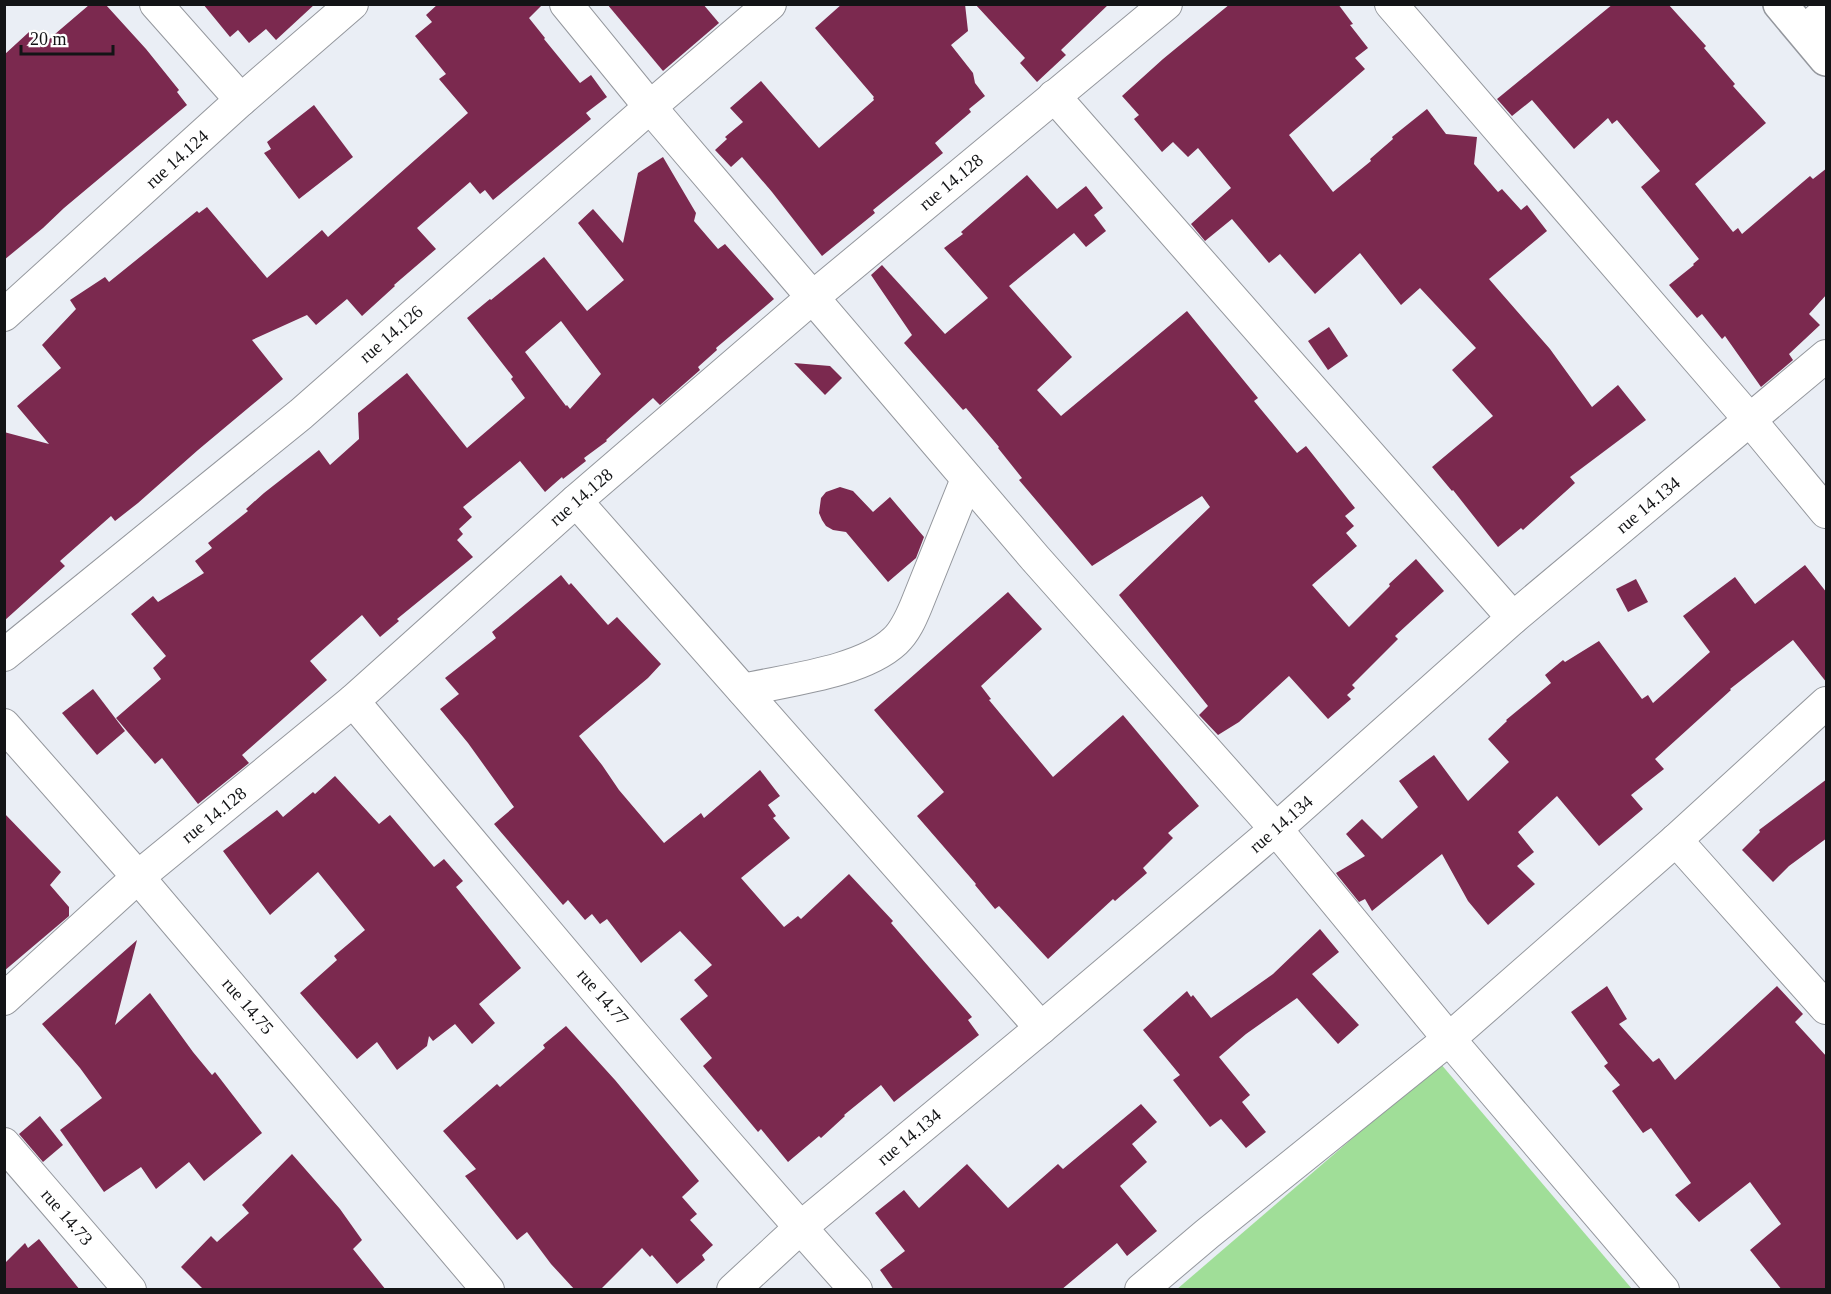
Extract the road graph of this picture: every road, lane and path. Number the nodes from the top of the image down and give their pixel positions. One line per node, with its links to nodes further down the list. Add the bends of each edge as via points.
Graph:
1 (156, 4): 11 (street)
2 (352, 4): 11 (street, rue 14.124)
3 (566, 4): 12 (street)
4 (770, 4): 12 (street, rue 14.126)
5 (1166, 4): 10 (street, rue 14.128)
6 (1391, 4): 16 (street)
7 (1780, 4): 8 (street)
8 (1815, 22): 9 (street)
9 (1827, 59)
10 (1054, 96): 13 (street, rue 14.128); 20 (street)
11 (241, 100): 14 (street, rue 14.124)
12 (650, 107): 13 (street); 21 (street, rue 14.126, via 301,414)
13 (813, 297): 17 (street); 18 (street, rue 14.128)
14 (8, 305)
15 (1827, 356): 16 (street, rue 14.134)
16 (1750, 420): 19 (street); 20 (street, rue 14.134)
17 (968, 480): 22 (street, via 916,606 897,640 885,650 839,669); 26 (street)
18 (576, 501): 22 (street); 23 (street, rue 14.128)
19 (1827, 512)
20 (1513, 618): 26 (street, rue 14.134)
21 (4, 655)
22 (743, 690): 31 (street)
23 (353, 701): 28 (street, rue 14.128); 34 (street, rue 14.77)
24 (1827, 702): 27 (street)
25 (4, 726): 28 (street, rue 14.75)
26 (1276, 829): 31 (street, rue 14.134); 32 (street)
27 (1676, 840): 30 (street); 32 (street)
28 (138, 878): 29 (street, rue 14.128); 36 (street, rue 14.75)
29 (4, 999)
30 (1827, 1008)
31 (1041, 1028): 34 (street, rue 14.134)
32 (1449, 1040): 39 (street); 40 (street)
33 (4, 1144): 35 (street, rue 14.73)
34 (800, 1228): 37 (street, rue 14.134); 38 (street, rue 14.77)
35 (130, 1290)
36 (488, 1290)
37 (733, 1290)
38 (856, 1290)
39 (1141, 1290)
40 (1664, 1290)

